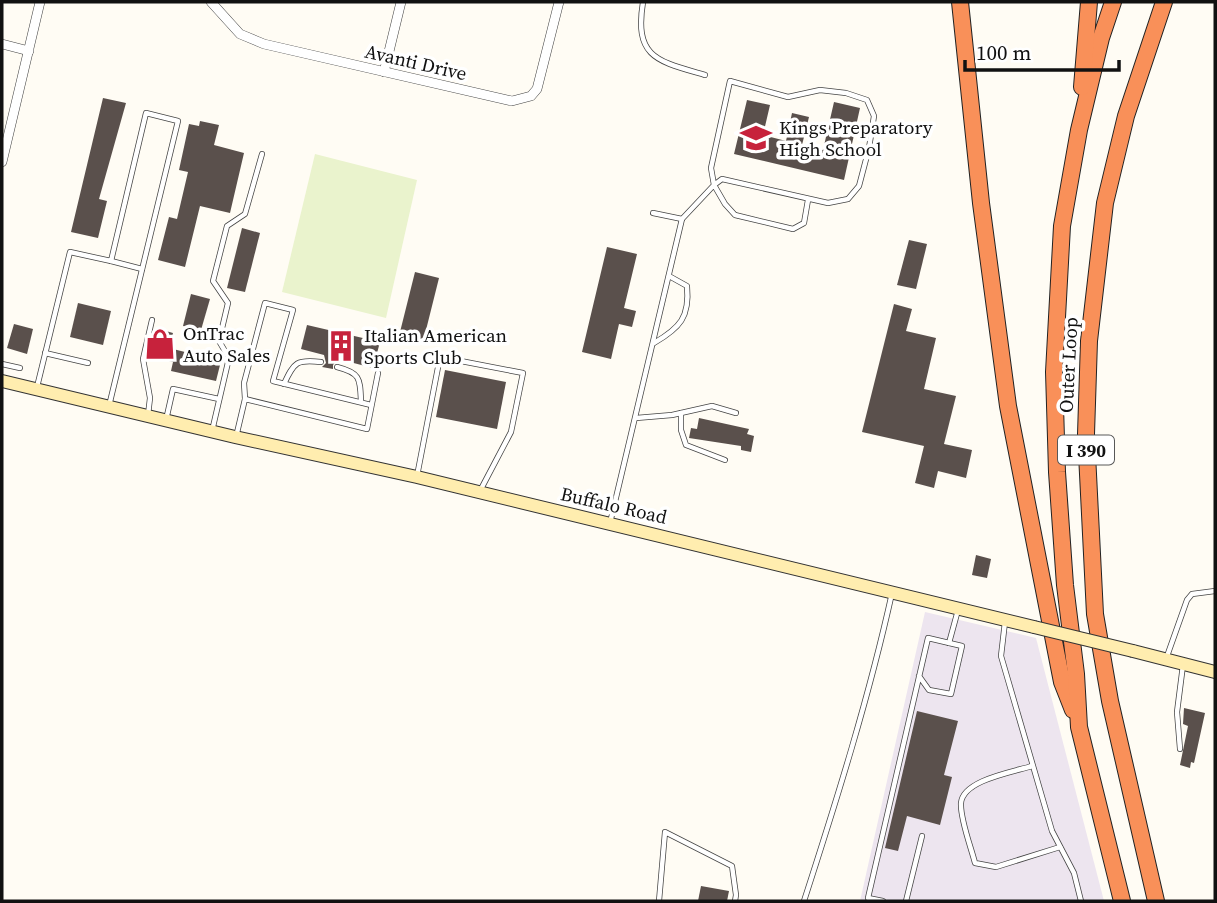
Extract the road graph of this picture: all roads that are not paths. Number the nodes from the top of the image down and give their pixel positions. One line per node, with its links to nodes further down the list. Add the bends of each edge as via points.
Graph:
1 (40, 2): 11 (street)
2 (211, 2): 12 (street, Avanti Drive, via 249,39)
3 (401, 2): 12 (street)
4 (559, 2): 12 (street, Avanti Drive, via 537,89 524,99 505,101)
5 (643, 2): 13 (lane, via 639,26 650,51 660,61)
6 (960, 2): 61 (highway, via 1008,406 1062,682)
7 (1089, 2): 14 (highway)
8 (1113, 2): 14 (highway, Outer Loop)
9 (1164, 2): 74 (highway, Outer Loop / I 390, via 1126,116 1105,203 1088,341 1086,434 1095,614)
10 (2, 44): 11 (street)
11 (29, 51): 16 (street)
12 (384, 72)
13 (705, 75)
14 (1079, 130): 61 (highway, Outer Loop / I 390, via 1062,226 1054,372 1058,485)
15 (262, 154): 36 (lane, via 245,214 227,226 213,281 228,303 219,341 229,358)
16 (2, 162)
17 (714, 185): 18 (lane, via 722,179); 18 (lane, via 735,215 784,228 804,223); 18 (lane, via 711,168 730,82 788,97 820,90 867,100 874,117 859,186 848,199); 20 (lane)
18 (808, 200)
19 (653, 213): 20 (lane)
20 (682, 219): 23 (lane)
21 (111, 261): 22 (lane); 22 (lane, via 146,113 178,121); 26 (lane, via 70,251)
22 (142, 269): 40 (lane)
23 (668, 276): 25 (lane); 25 (lane, via 687,286 689,303 672,333)
24 (152, 320): 43 (lane, via 143,359 150,398)
25 (653, 343): 44 (lane)
26 (45, 353): 28 (lane); 35 (lane)
27 (321, 362): 34 (lane, via 303,360 292,367)
28 (88, 363)
29 (2, 364): 31 (lane)
30 (337, 366): 38 (lane, via 352,371 360,380)
31 (20, 369)
32 (377, 373): 39 (lane)
33 (2, 381): 35 (main road, Buffalo Road)
34 (284, 384): 37 (lane, via 273,382 293,310 265,303 244,383); 38 (lane)
35 (37, 389): 40 (main road, Buffalo Road)
36 (219, 399): 45 (lane, via 173,389); 46 (lane)
37 (245, 399): 39 (lane, via 367,429); 47 (lane)
38 (361, 402): 39 (lane)
39 (371, 405)
40 (109, 407): 43 (main road, Buffalo Road)
41 (736, 412): 42 (lane, via 712,405)
42 (681, 413): 44 (lane); 48 (lane, via 686,445)
43 (148, 416): 45 (main road, Buffalo Road)
44 (636, 418): 51 (lane)
45 (166, 421): 46 (main road, Buffalo Road)
46 (212, 432): 47 (main road, Buffalo Road)
47 (235, 438): 49 (main road, Buffalo Road)
48 (725, 460)
49 (416, 477): 50 (main road, Buffalo Road); 50 (lane, via 440,357 523,373 511,432)
50 (479, 493): 51 (main road, Buffalo Road)
51 (610, 524): 53 (main road, Buffalo Road)
52 (1215, 591): 57 (lane, via 1192,594 1187,600)
53 (892, 592): 54 (main road, Buffalo Road); 69 (lane, via 878,655)
54 (958, 609): 55 (main road, Buffalo Road); 56 (lane)
55 (1006, 620): 57 (main road, Buffalo Road, bridge); 63 (lane, via 1001,656)
56 (949, 643): 60 (lane, via 928,638); 60 (lane, via 962,646 951,694 929,690)
57 (1166, 660): 58 (main road, Buffalo Road)
58 (1183, 664): 59 (main road, Buffalo Road); 62 (lane, via 1177,712)
59 (1215, 672)
60 (919, 676): 66 (lane)
61 (1079, 727): 73 (highway, Outer Loop / I 390)
62 (1180, 749)
63 (1032, 766): 65 (lane); 65 (lane, via 973,785 962,795 960,806 975,863 996,867)
64 (922, 836): 71 (lane)
65 (1060, 847): 72 (lane, via 1074,873)
66 (868, 899): 70 (lane)
67 (659, 901): 68 (lane, via 665,832 732,866)
68 (735, 901)
69 (804, 901)
70 (883, 901)
71 (906, 901)
72 (1081, 901)
73 (1122, 901)
74 (1156, 901)

